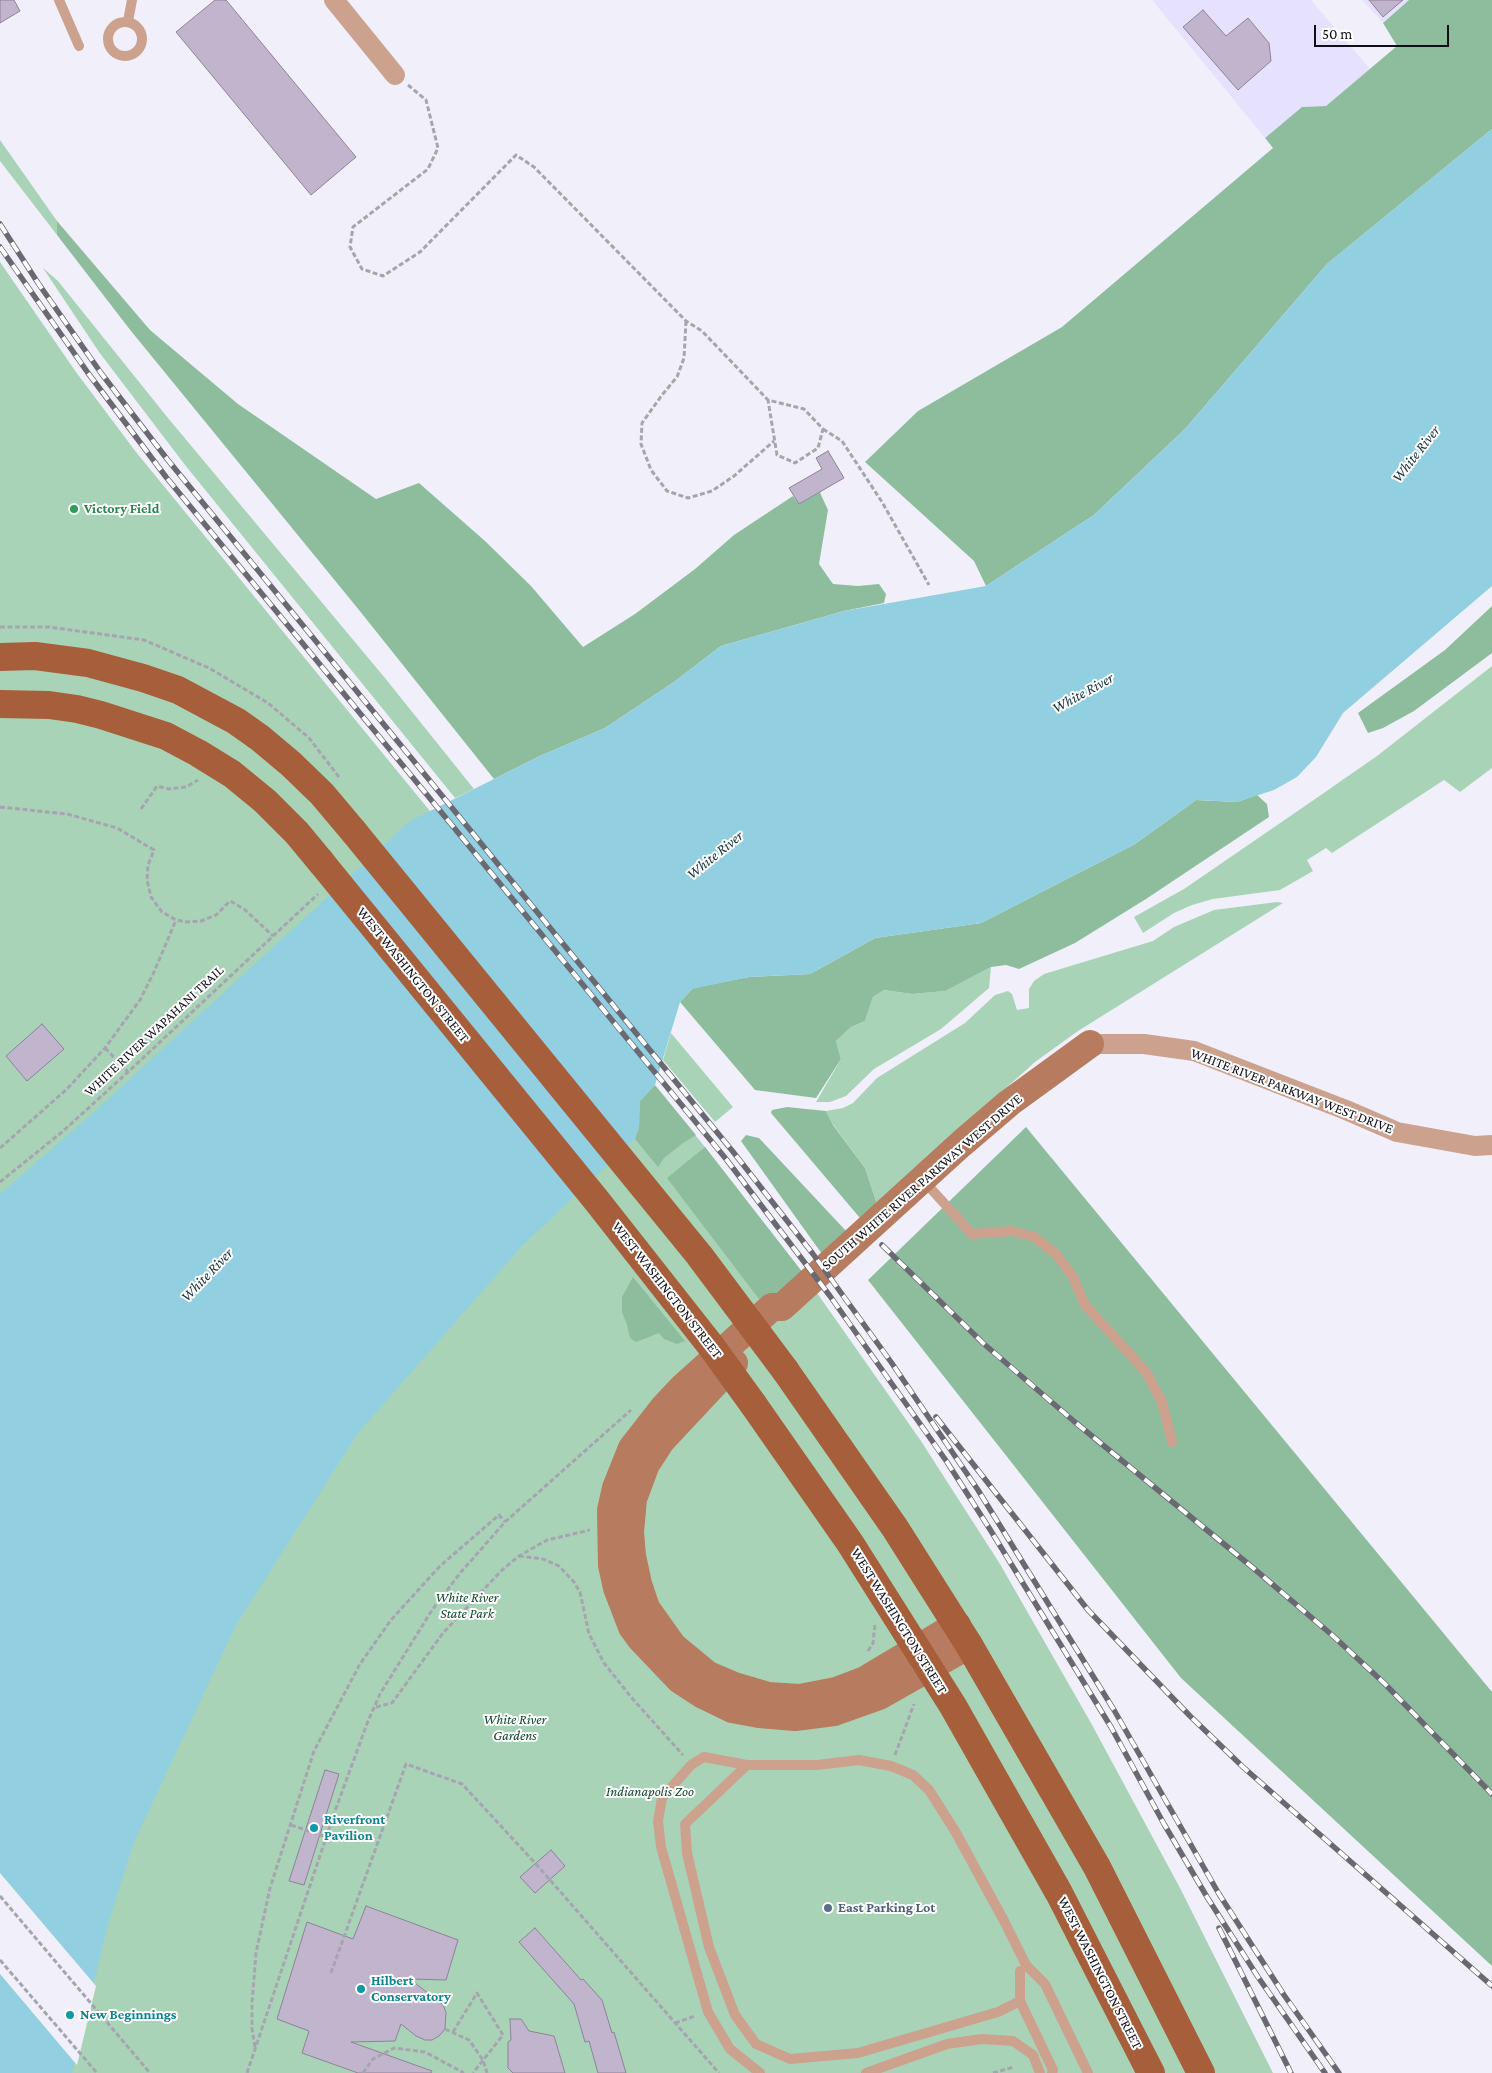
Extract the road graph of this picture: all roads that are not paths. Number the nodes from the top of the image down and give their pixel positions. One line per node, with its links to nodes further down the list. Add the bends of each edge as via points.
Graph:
1 (59, 0): 5 (lane)
2 (132, 0): 4 (lane)
3 (334, 0): 6 (street)
4 (128, 21)
5 (79, 46)
6 (395, 75)
7 (0, 657): 13 (main road, bridge, via 35,656 88,663 178,690 236,721 260,738 322,794 686,1239 785,1370 895,1528)
8 (0, 704): 14 (main road, WEST WASHINGTON STREET, bridge, via 77,709 166,736 232,774 297,833 711,1346 850,1543)
9 (1090, 1044): 10 (street, WHITE RIVER PARKWAY WEST DRIVE, via 1144,1044 1194,1051 1397,1132 1475,1146); 11 (street, SOUTH WHITE RIVER PARKWAY WEST DRIVE, via 1009,1104)
10 (1492, 1145)
11 (922, 1179): 12 (lane, via 972,1234 1012,1231 1034,1237 1056,1254 1073,1277 1085,1305 1146,1372 1162,1402); 14 (street, SOUTH WHITE RIVER PARKWAY WEST DRIVE, via 782,1307 781,1317 661,1441 646,1464 634,1499 630,1532 632,1556 646,1608 673,1646 708,1675 768,1696 800,1698 836,1691)
12 (1172, 1442)
13 (963, 1635): 14 (street, SOUTH WHITE RIVER PARKWAY WEST DRIVE); 24 (main road, via 1097,1867)
14 (923, 1659): 23 (main road, WEST WASHINGTON STREET, via 1059,1893)
15 (747, 1765): 17 (lane, via 685,1824 687,1853 709,1947 735,2015 756,2044 790,2059 858,2053 998,2012); 18 (lane, via 704,1757 691,1765 662,1798 658,1820 661,1847 708,2012 730,2048); 22 (lane, via 817,1765 859,1760 892,1766 913,1775 929,1790 1004,1919 1026,1965 1044,1984)
16 (1020, 1972): 17 (lane)
17 (1020, 2001): 21 (lane)
18 (760, 2073)
19 (866, 2073): 20 (lane, via 947,2044 989,2040 1013,2041 1033,2055)
20 (1040, 2073)
21 (1052, 2073)
22 (1088, 2073)
23 (1151, 2073)
24 (1200, 2073)

